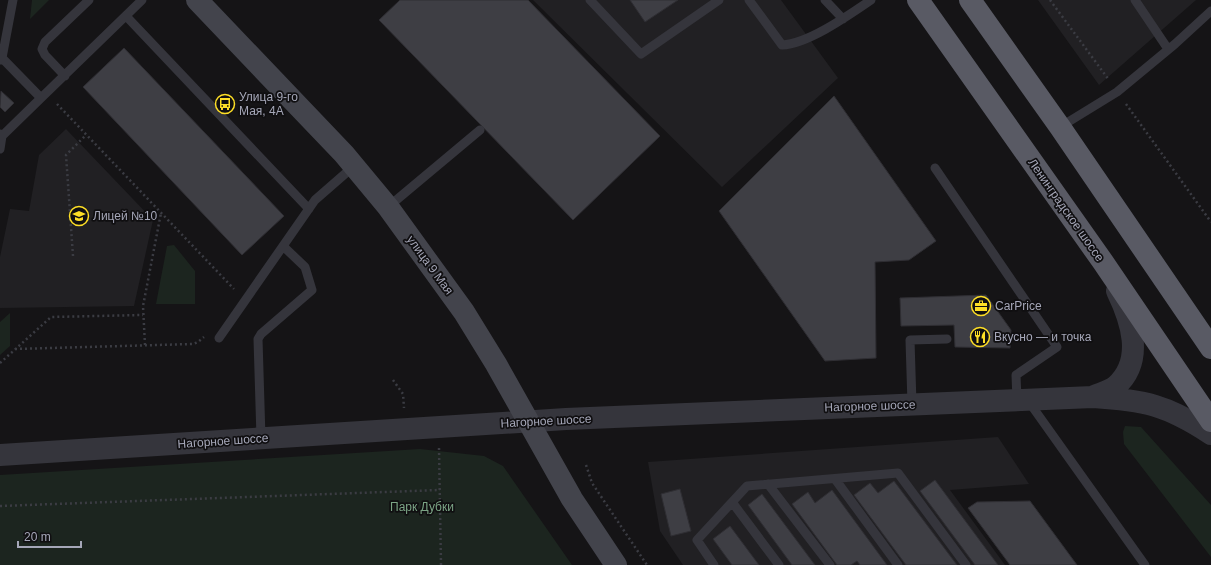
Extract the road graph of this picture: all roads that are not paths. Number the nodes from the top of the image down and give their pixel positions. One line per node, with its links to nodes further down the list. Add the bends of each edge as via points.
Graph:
1 (13, 0): 17 (lane)
2 (89, 0): 18 (lane, via 45,42 42,49)
3 (142, 0): 14 (lane)
4 (197, 0): 24 (main road, улица 9 Мая)
5 (590, 0): 6 (lane, via 641,54)
6 (719, 0)
7 (749, 0): 15 (lane, via 782,45 793,44)
8 (825, 0): 15 (lane)
9 (871, 0): 15 (lane)
10 (918, 0): 29 (highway, Ленинградское шоссе)
11 (970, 0): 20 (highway)
12 (1135, 0): 16 (lane)
13 (1211, 11): 16 (lane)
14 (126, 16): 18 (lane); 27 (lane)
15 (843, 19)
16 (1168, 49): 20 (lane, via 1117,92)
17 (1, 59): 19 (lane)
18 (65, 76): 19 (lane)
19 (44, 95): 22 (lane)
20 (1060, 126): 32 (highway)
21 (480, 130): 26 (lane)
22 (1, 135): 23 (lane)
23 (0, 149)
24 (354, 166): 26 (main road, улица 9 Мая); 27 (lane, via 315,200)
25 (934, 168): 34 (lane, via 1057,347 1016,375)
26 (388, 207): 36 (main road, улица 9 Мая, via 464,312)
27 (309, 209): 28 (lane)
28 (283, 246): 30 (lane); 39 (lane, via 305,268 312,290 258,339)
29 (1103, 262): 33 (street, via 1125,309 1134,341 1132,360 1125,376 1115,387); 37 (highway, Ленинградское шоссе)
30 (219, 338)
31 (947, 339): 35 (lane, via 910,340)
32 (1211, 348)
33 (1092, 397): 34 (street, Нагорное шоссе); 38 (street, Нагорное шоссе, via 1128,399 1157,405 1186,417)
34 (1022, 400): 35 (street, Нагорное шоссе); 50 (lane)
35 (912, 404): 36 (street, Нагорное шоссе)
36 (529, 421): 39 (street, Нагорное шоссе); 44 (main road, улица 9 Мая, via 572,499)
37 (1211, 421)
38 (1211, 434)
39 (261, 438): 40 (street, Нагорное шоссе)
40 (0, 455)
41 (835, 479): 42 (lane); 48 (lane); 49 (lane, via 898,473)
42 (768, 484): 43 (lane, via 747,486); 47 (lane)
43 (732, 502): 45 (lane, via 697,540); 46 (lane)
44 (616, 565)
45 (714, 565)
46 (779, 565)
47 (830, 565)
48 (898, 565)
49 (966, 565)
50 (1145, 565)

